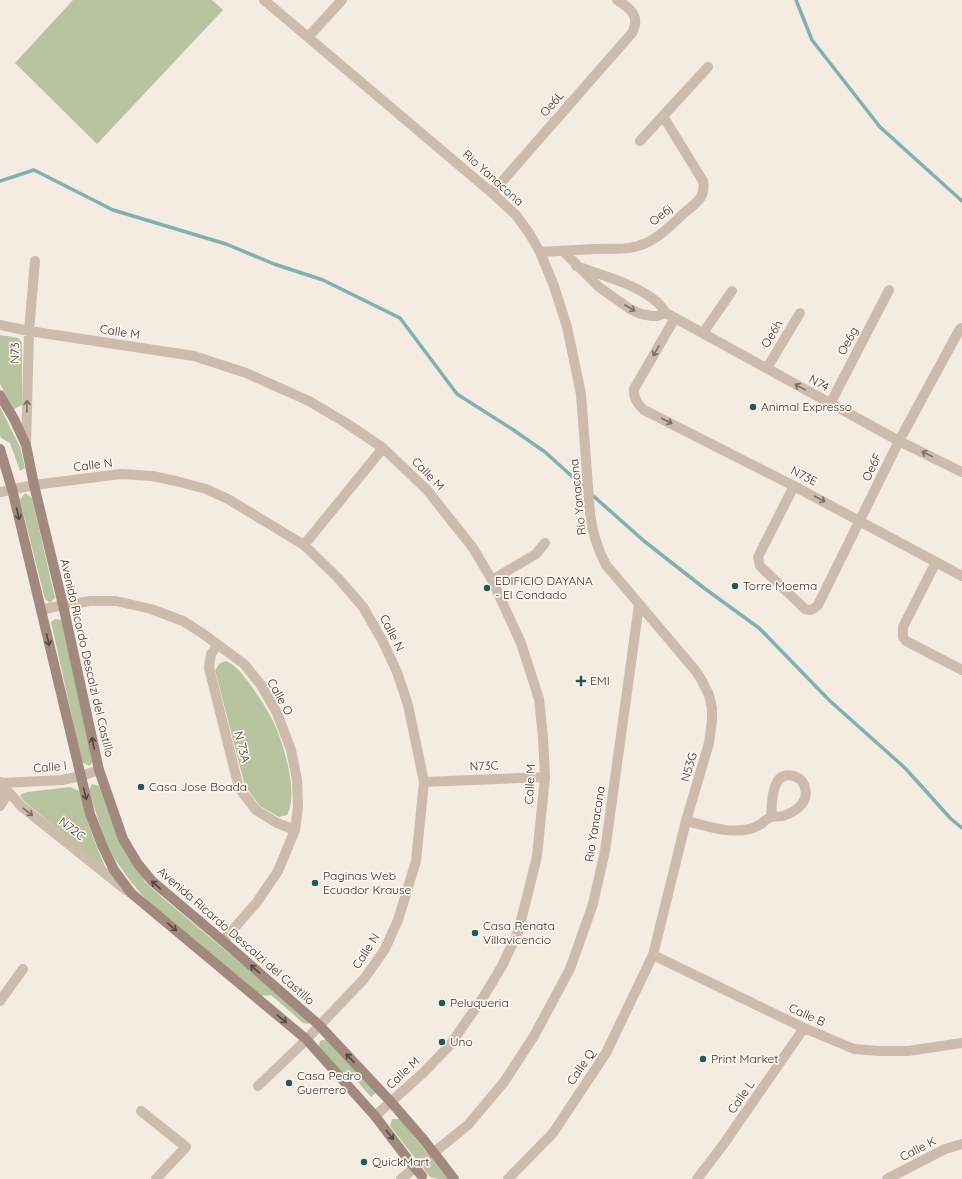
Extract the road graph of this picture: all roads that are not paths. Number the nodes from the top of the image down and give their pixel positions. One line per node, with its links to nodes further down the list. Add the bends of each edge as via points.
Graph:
1 (264, 0): 4 (street, Rio Yanacona)
2 (342, 0): 4 (street)
3 (617, 0): 8 (street, Oe6L, via 633,13 635,23 632,33)
4 (308, 37): 8 (street, Rio Yanacona)
5 (708, 67): 6 (street)
6 (663, 116): 7 (street); 9 (street, Oe6j, via 703,181 703,194 699,200 670,226 648,242 636,247)
7 (640, 141)
8 (492, 193): 10 (street, Rio Yanacona, via 516,215)
9 (563, 251): 10 (street, Oe6j); 12 (street)
10 (540, 252): 40 (street, Rio Yanacona, via 568,327 581,394 594,536 606,565)
11 (35, 261): 18 (street, N73)
12 (576, 266): 16 (street, N74, via 640,291); 16 (street, one-way to 16, via 598,287 630,309 652,316)
13 (889, 290): 23 (street, Oe6g)
14 (732, 291): 20 (street)
15 (800, 313): 21 (street, Oe6h)
16 (671, 315): 20 (street, N74); 30 (street, N73E, one-way to 30, via 634,389 635,400 644,410)
17 (0, 325): 18 (street, Calle M)
18 (29, 331): 25 (street, N73, one-way to 18); 26 (street, Calle M, via 194,356 246,373 309,401)
19 (959, 332): 24 (street, Oe6F)
20 (703, 333): 21 (street, N74)
21 (767, 368): 23 (street, N74, one-way to 21)
22 (0, 394): 25 (street, Avenida Ricardo Descalzi del Castillo)
23 (830, 404): 24 (street, N74)
24 (899, 441): 28 (street, N74, one-way to 24); 33 (street, Oe6F)
25 (26, 445): 29 (street, Avenida Ricardo Descalzi del Castillo)
26 (383, 448): 35 (street); 38 (street, Calle M, via 427,490 473,548)
27 (0, 449): 31 (street)
28 (962, 472)
29 (34, 485): 31 (street, Calle N); 35 (street, Calle N, via 121,474 176,481 206,489 228,499); 39 (street, Avenida Ricardo Descalzi del Castillo)
30 (794, 486): 33 (street, N73E, one-way to 33); 33 (street, Oe6F, via 758,557 760,566 805,609 812,610 818,605)
31 (12, 489): 32 (street, Calle N); 41 (street, one-way to 41)
32 (0, 492)
33 (860, 520): 36 (street, N73E)
34 (545, 543): 38 (street, via 536,554)
35 (304, 545): 47 (street, Calle N, via 363,607 382,640 397,672 408,705)
36 (936, 562): 37 (street, N73E); 43 (street, via 903,627 903,637 906,641)
37 (962, 576)
38 (492, 580): 46 (street, Calle M, via 522,643 539,699)
39 (63, 604): 41 (street, Calle O); 42 (street, Calle O, via 116,601 151,609 184,621); 44 (street, Avenida Ricardo Descalzi del Castillo, one-way to 39)
40 (640, 605): 51 (street, N53G, via 695,670 709,696 712,708 709,743); 69 (street, Rio Yanacona, via 605,851 593,904 570,969 534,1036 504,1082 468,1124)
41 (41, 610): 45 (street, one-way to 45)
42 (218, 645): 52 (street, Calle O, via 244,664 261,685 277,713 291,750 297,780 298,807); 52 (street, N 73A, via 211,654 209,668 239,788 256,810)
43 (962, 670)
44 (99, 770): 45 (street, Calle I); 54 (street, Avenida Ricardo Descalzi del Castillo, one-way to 44, via 152,881 138,864 123,839)
45 (81, 776): 48 (street, Calle I, via 62,780); 53 (street, one-way to 53, via 90,814 102,845 114,870)
46 (545, 777): 47 (street, N73C); 63 (street, Calle M, via 536,856 528,894 518,932 502,966 450,1045)
47 (424, 782): 58 (street, Calle N, via 416,860 398,920 385,949 364,979)
48 (1, 783): 49 (street, via 5,798); 53 (street, N72C, one-way to 53, via 21,806)
49 (0, 806)
50 (770, 817): 50 (street, via 794,812 802,806 806,795 805,788 797,777 788,774 781,776 775,785); 51 (street, via 750,829 735,831 718,830)
51 (686, 821): 55 (street, N53G)
52 (295, 830): 54 (street, Calle O, via 278,871 257,902)
53 (131, 893): 60 (street, one-way to 60)
54 (223, 941): 58 (street, Avenida Ricardo Descalzi del Castillo, one-way to 54)
55 (653, 955): 59 (street, Calle B); 71 (street, Calle Q, via 606,1053 553,1133)
56 (23, 969): 57 (street)
57 (0, 1001)
58 (319, 1025): 60 (street, Calle N); 63 (street, Avenida Ricardo Descalzi del Castillo, one-way to 58)
59 (804, 1028): 61 (street, Calle B, via 854,1049 908,1051); 72 (street, Calle L)
60 (306, 1039): 62 (street, Calle N); 65 (street)
61 (962, 1043)
62 (258, 1086)
63 (391, 1102): 65 (street, Calle M); 70 (street, Avenida Ricardo Descalzi del Castillo, bridge)
64 (141, 1111): 68 (street, via 186,1147)
65 (375, 1116): 67 (street, one-way to 67, bridge)
66 (962, 1144): 73 (street, Calle K, via 946,1149)
67 (423, 1177)
68 (156, 1179)
69 (401, 1179)
70 (454, 1179)
71 (508, 1179)
72 (697, 1179)
73 (887, 1179)

